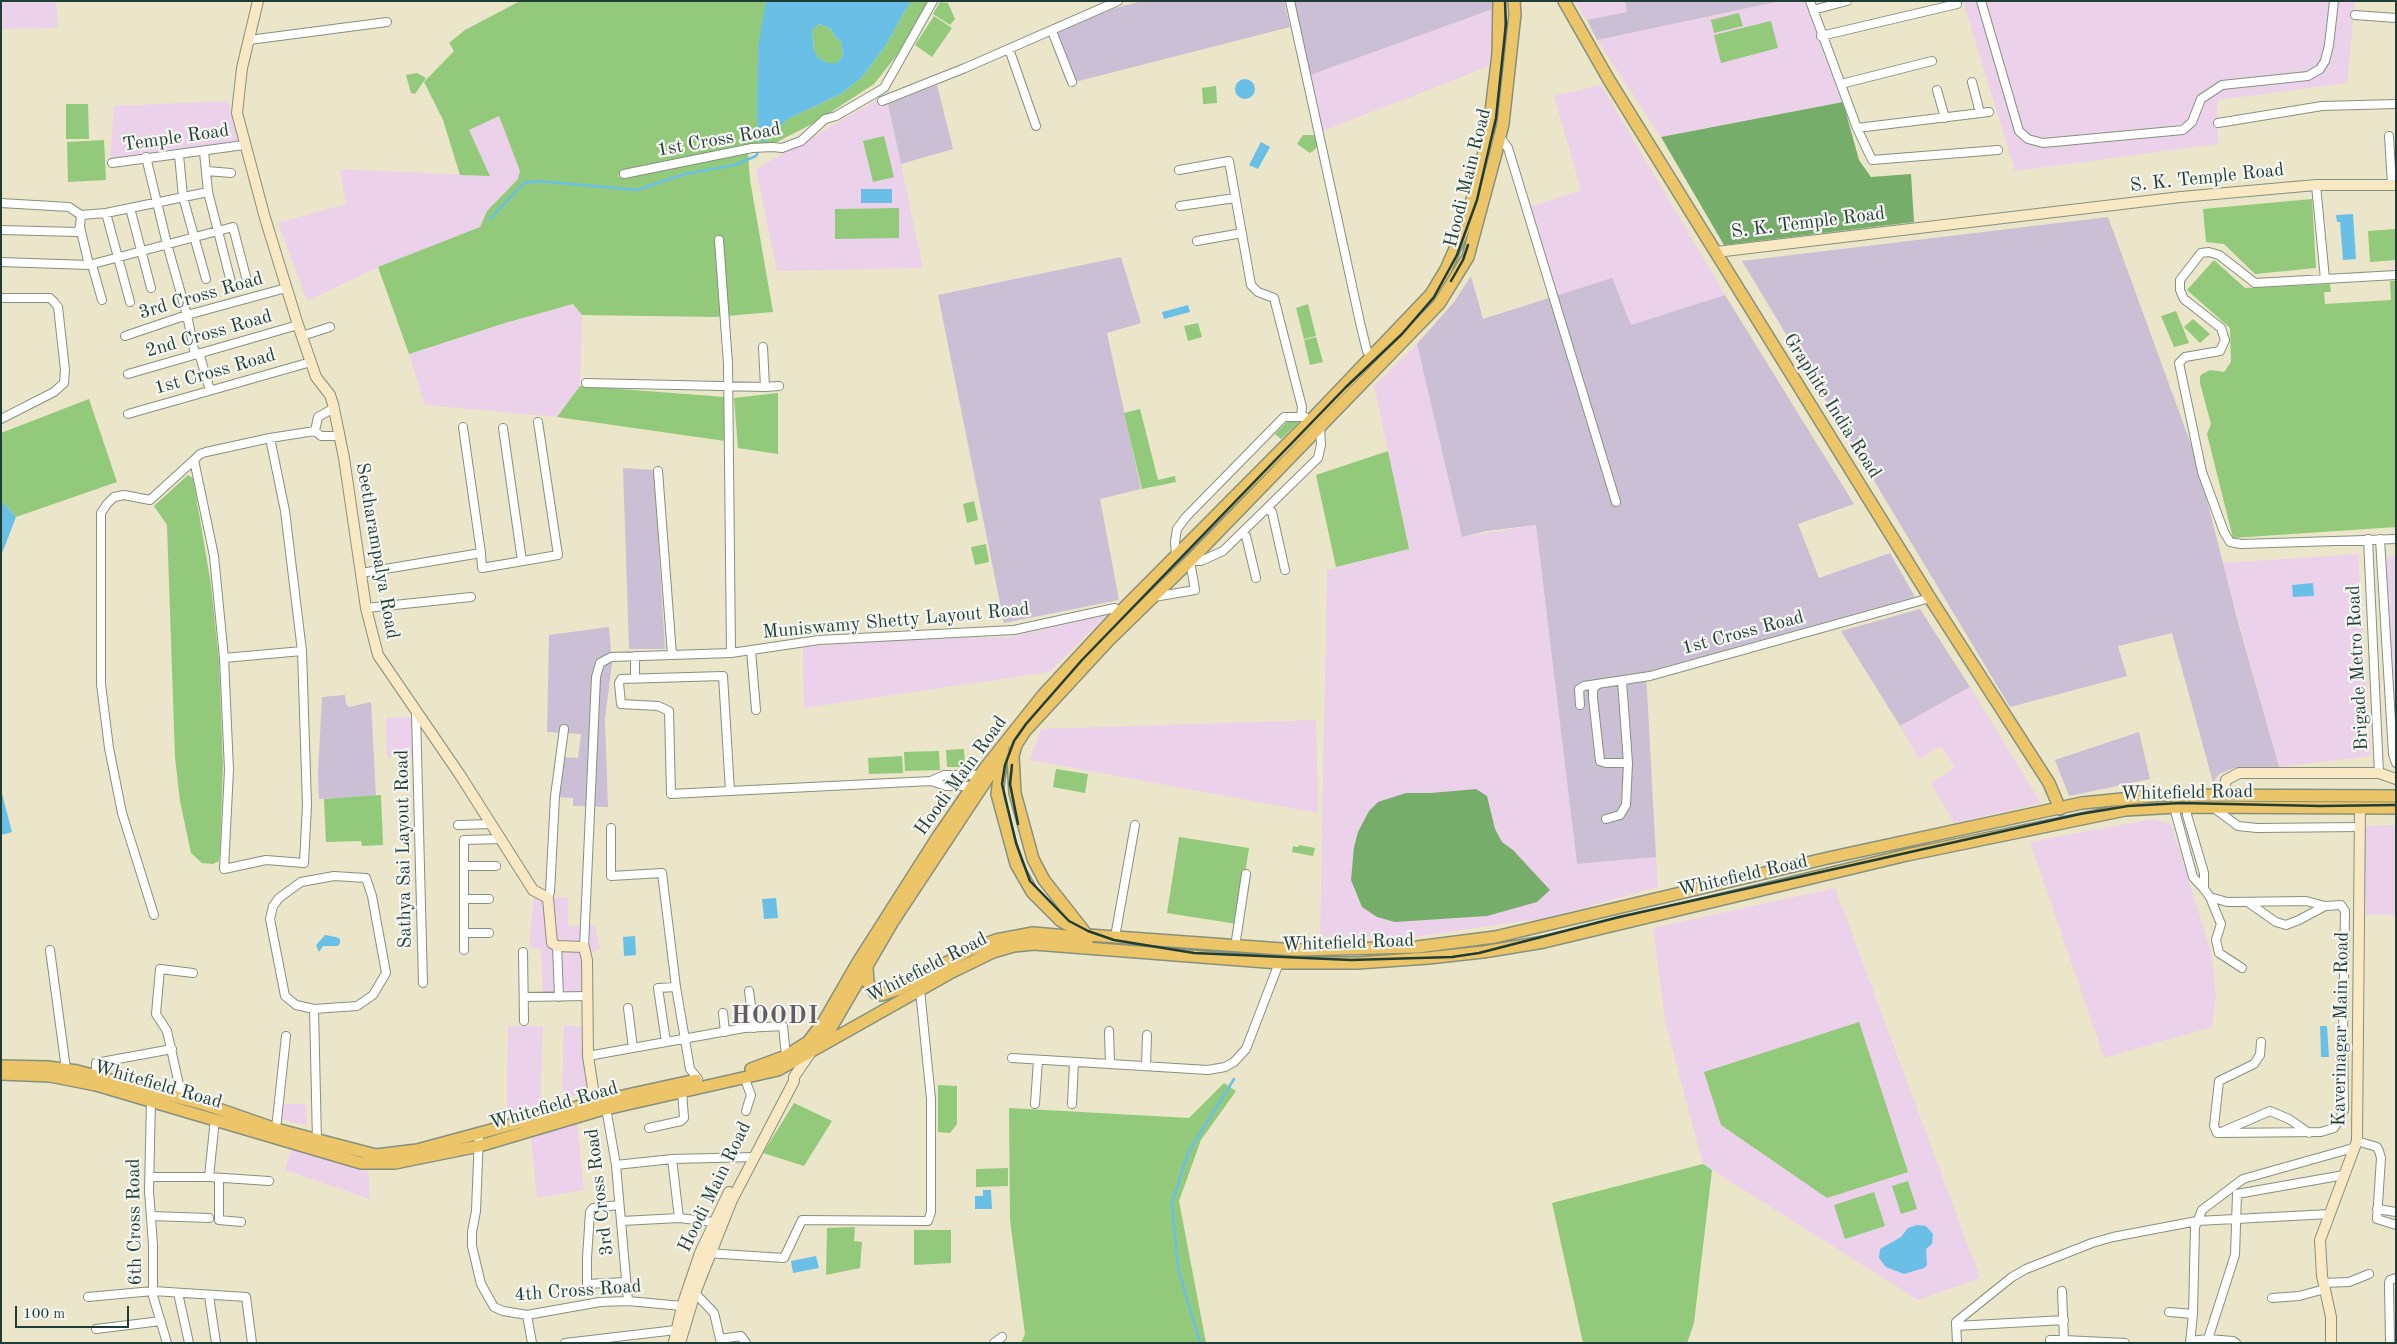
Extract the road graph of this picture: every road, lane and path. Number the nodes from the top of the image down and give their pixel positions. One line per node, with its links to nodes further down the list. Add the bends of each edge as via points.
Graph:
1 (258, 1): 19 (street, Seetharampalya Road)
2 (933, 1): 45 (street, 1st Cross Road, via 884,88 826,119 801,141 782,148 752,148)
3 (1118, 1): 17 (street)
4 (1290, 1): 87 (street, via 1361,327)
5 (1499, 1): 87 (main road, Hoodi Main Road, via 1498,54 1488,136 1466,224 1432,294)
6 (1514, 1): 34 (main road, Hoodi Main Road, via 1513,34)
7 (1564, 1): 66 (main road, Graphite India Road)
8 (1810, 1): 13 (street)
9 (1848, 1): 13 (street)
10 (1981, 1): 11 (street, via 2019,131 2028,139 2043,143 2183,130 2192,122 2201,99 2222,85 2308,76 2320,70 2325,61)
11 (2334, 1)
12 (1956, 4): 18 (street)
13 (1813, 10): 18 (street)
14 (2356, 15): 15 (street)
15 (2396, 18)
16 (387, 22): 19 (street)
17 (1052, 31): 20 (street); 22 (street)
18 (1821, 36): 24 (street)
19 (249, 40): 36 (street, Seetharampalya Road, via 236,104)
20 (1009, 49): 26 (street); 32 (street)
21 (1932, 61): 24 (street)
22 (1072, 82)
23 (1972, 82): 29 (street)
24 (1841, 84): 33 (street)
25 (1938, 90): 30 (street)
26 (882, 101)
27 (2396, 104): 31 (street, via 2322,106)
28 (1989, 112): 29 (street)
29 (1980, 114): 30 (street)
30 (1945, 118): 33 (street)
31 (2218, 123)
32 (1036, 126)
33 (1857, 128): 37 (street, via 1872,160)
34 (1499, 136): 102 (main road, Hoodi Main Road, via 1464,264 1439,304); 108 (street, via 1508,148)
35 (2390, 136): 47 (street)
36 (244, 145): 38 (street, Temple Road); 76 (street, Seetharampalya Road)
37 (1998, 150)
38 (204, 152): 39 (street, Temple Road); 43 (street)
39 (179, 155): 40 (street, Temple Road); 49 (street)
40 (146, 157): 41 (street, Temple Road); 51 (street)
41 (112, 163)
42 (1179, 170): 50 (street, via 1229,161)
43 (207, 171): 44 (street); 48 (street)
44 (231, 173)
45 (624, 174)
46 (2316, 185): 47 (street, S. K. Temple Road); 66 (street, S. K. Temple Road, via 2181,197 2024,217 2017,215); 73 (street)
47 (2394, 185)
48 (208, 192): 49 (street); 59 (street)
49 (183, 197): 51 (street); 61 (street)
50 (1235, 198): 53 (street); 60 (street)
51 (156, 202): 54 (street); 64 (street)
52 (1, 203): 56 (street, via 69,207)
53 (1180, 206)
54 (130, 208): 55 (street); 65 (street)
55 (106, 213): 56 (street); 67 (street)
56 (81, 215): 57 (street)
57 (80, 228): 58 (street, via 77,232); 69 (street)
58 (1, 230)
59 (219, 230): 61 (street); 71 (street, via 234,227); 74 (street)
60 (1242, 233): 63 (street); 97 (street, via 1252,285 1258,292 1274,298)
61 (193, 237): 64 (street); 72 (street)
62 (719, 240): 92 (street)
63 (1197, 241)
64 (166, 244): 65 (street); 80 (street)
65 (141, 251): 67 (street); 75 (street)
66 (1717, 255): 123 (main road, Graphite India Road)
67 (118, 259): 69 (street); 79 (street)
68 (1, 262): 69 (street)
69 (90, 265): 78 (street)
70 (2396, 275): 73 (street)
71 (246, 277)
72 (206, 279)
73 (2325, 279): 111 (street, via 2254,283 2219,255 2201,253 2180,280 2180,290 2184,298 2221,328 2226,340 2220,351 2185,357 2179,363 2180,373 2202,472 2230,542)
74 (231, 282)
75 (151, 288)
76 (286, 288): 80 (street, 3rd Cross Road); 81 (street, Seetharampalya Road)
77 (1, 298): 98 (street, via 50,298 54,302 58,308 65,370 64,382 54,392)
78 (102, 300)
79 (130, 302)
80 (187, 315): 83 (street, 3rd Cross Road); 86 (street)
81 (298, 325): 84 (street, Seetharampalya Road); 86 (street, 2nd Cross Road)
82 (330, 327): 84 (street)
83 (125, 336)
84 (302, 336): 88 (street, Seetharampalya Road)
85 (764, 347): 93 (street)
86 (197, 354): 89 (street, 2nd Cross Road); 94 (street)
87 (1372, 357): 97 (main road, Hoodi Main Road)
88 (311, 362): 94 (street, 1st Cross Road); 95 (street, Seetharampalya Road, via 318,382 330,395)
89 (128, 374)
90 (586, 383): 92 (street)
91 (779, 386): 93 (street)
92 (729, 387): 93 (street); 130 (street)
93 (764, 387)
94 (210, 390): 96 (street, 1st Cross Road)
95 (334, 408): 103 (street, via 318,417); 104 (street, Seetharampalya Road)
96 (128, 414)
97 (1306, 418): 115 (main road, Hoodi Main Road); 115 (street, Hoodi Main Road, via 1284,417 1186,517 1177,529)
98 (1, 419)
99 (538, 422): 116 (street, via 558,555)
100 (464, 427): 114 (street)
101 (503, 428): 116 (street)
102 (1320, 428): 109 (street, via 1318,458); 117 (main road, Hoodi Main Road)
103 (315, 431): 104 (street, via 321,436); 105 (street)
104 (339, 436): 119 (street, Seetharampalya Road)
105 (270, 438): 106 (street, via 206,452); 129 (street, via 285,511)
106 (194, 460): 133 (street, via 214,556); 179 (street, via 150,500 114,497 101,513 101,684 109,748 122,813)
107 (658, 471): 131 (street)
108 (1616, 502)
109 (1268, 508): 110 (street); 118 (street, via 1272,512)
110 (1243, 533): 117 (street, via 1213,557); 120 (street)
111 (2368, 539): 112 (street); 126 (street, Brigade Metro Road)
112 (2380, 539): 113 (street); 127 (street, Brigade Metro Road)
113 (2396, 539)
114 (481, 553): 116 (street, via 482,568); 119 (street)
115 (1176, 556): 125 (main road, Hoodi Main Road)
116 (522, 561)
117 (1190, 561): 122 (main road, Hoodi Main Road); 122 (street, via 1195,590)
118 (1285, 570)
119 (361, 573): 124 (street, Seetharampalya Road)
120 (1256, 578)
121 (471, 597): 124 (street)
122 (1154, 597): 137 (main road, Hoodi Main Road)
123 (1930, 598): 135 (street, 1st Cross Road); 158 (main road, Graphite India Road, via 2050,783)
124 (366, 608): 140 (street, Seetharampalya Road, via 378,655)
125 (1119, 613): 128 (street, Muniswamy Shetty Layout Road, via 1115,608 1014,630 819,640); 137 (main road, Hoodi Main Road)
126 (2374, 640): 127 (street); 145 (street, Brigade Metro Road)
127 (2385, 640): 144 (street, Brigade Metro Road)
128 (751, 650): 130 (street, Muniswamy Shetty Layout Road); 139 (street)
129 (302, 651): 133 (street); 133 (street, via 307,805 304,863 266,860 224,869 229,770)
130 (732, 653): 131 (street, Muniswamy Shetty Layout Road)
131 (672, 655): 132 (street, Muniswamy Shetty Layout Road)
132 (635, 656): 134 (street); 185 (street, Muniswamy Shetty Layout Road, via 611,657 600,663 596,677)
133 (224, 658)
134 (635, 678): 150 (street, via 723,676); 150 (street, via 625,678 619,683 621,704 658,706 669,711 670,793)
135 (1622, 681): 136 (street, 1st Cross Road); 143 (street)
136 (1597, 685): 138 (street, 1st Cross Road, via 1579,689); 143 (street, via 1593,698 1600,761)
137 (1053, 692): 142 (main road, Hoodi Main Road); 182 (main road, Hoodi Main Road, via 1016,745 1013,756 1015,793 1033,859 1044,880)
138 (1580, 705)
139 (756, 710)
140 (416, 714): 162 (street, Seetharampalya Road); 195 (street, Sathya Sai Layout Road)
141 (564, 729): 174 (street, via 555,796)
142 (1000, 754): 146 (main road, Hoodi Main Road); 168 (main road, Hoodi Main Road); 182 (main road, via 997,794 1016,864 1032,892 1062,921)
143 (1628, 763): 161 (street, via 1626,805 1620,815)
144 (2396, 763)
145 (2379, 773): 147 (street); 151 (street, via 2239,773 2226,780)
146 (981, 775): 148 (street, via 944,775); 149 (main road, Hoodi Main Road)
147 (2396, 779)
148 (931, 781): 149 (street, via 946,786); 150 (street)
149 (973, 786): 168 (main road, Hoodi Main Road)
150 (730, 791)
151 (2223, 795): 152 (main road, Whitefield Road); 153 (main road, Whitefield Road)
152 (2396, 796)
153 (2115, 799): 158 (main road, Whitefield Road); 160 (main road)
154 (2174, 807): 155 (main road, Whitefield Road); 160 (main road, Whitefield Road); 172 (street, via 2193,877)
155 (2187, 808): 156 (main road, Whitefield Road); 172 (street, via 2204,873)
156 (2214, 808): 159 (main road, Whitefield Road); 165 (street, via 2238,826)
157 (2396, 808): 159 (main road, Whitefield Road)
158 (2060, 809): 186 (main road, Whitefield Road, via 1828,858 1463,943 1356,950)
159 (2360, 809): 165 (street, Kaverinagar Main Road)
160 (2117, 811): 191 (main road, Whitefield Road, via 1907,856 1513,948 1410,960)
161 (1606, 819)
162 (490, 824): 163 (street); 167 (street, Seetharampalya Road)
163 (458, 825)
164 (1135, 825): 183 (street)
165 (2360, 827): 245 (street, Kaverinagar Main Road)
166 (611, 828): 196 (street, via 611,876 662,874)
167 (500, 840): 169 (street, via 464,840); 174 (street, Seetharampalya Road, via 533,890)
168 (927, 861): 192 (main road, Hoodi Main Road); 214 (main road, Hoodi Main Road, via 858,962)
169 (464, 866): 170 (street); 175 (street)
170 (496, 866)
171 (1246, 874): 186 (street)
172 (2204, 889): 173 (street)
173 (2210, 897): 177 (street); 193 (street, via 2221,924 2216,940 2219,953)
174 (548, 898): 184 (street, via 552,943)
175 (464, 899): 176 (street); 180 (street)
176 (489, 900)
177 (2249, 904): 178 (street, via 2266,900 2306,901); 178 (street, via 2286,925)
178 (2325, 906): 241 (street, via 2341,905 2345,912 2344,1110 2334,1128)
179 (154, 915)
180 (464, 933): 181 (street); 189 (street)
181 (489, 933)
182 (1088, 935): 183 (main road, Whitefield Road)
183 (1115, 937): 186 (main road, Whitefield Road)
184 (557, 946): 185 (street); 201 (street)
185 (584, 947): 199 (street)
186 (1235, 947)
187 (1096, 949): 191 (main road, Whitefield Road); 192 (main road, Whitefield Road, via 1078,937 1018,935 970,950 881,995 868,983); 197 (main road, Whitefield Road, via 1034,944 1014,946 989,954)
188 (50, 950): 225 (street)
189 (464, 950)
190 (523, 952): 200 (street)
191 (1279, 963): 224 (street, via 1246,1049 1234,1062 1208,1070)
192 (866, 965): 214 (main road, Hoodi Main Road, via 831,1028)
193 (2242, 968)
194 (193, 974): 216 (street, via 160,969 156,1014 167,1031)
195 (423, 983)
196 (676, 987): 211 (street); 212 (street, via 658,988)
197 (920, 990): 214 (main road, Whitefield Road); 268 (street, via 932,1099 931,1212 928,1221 802,1220 784,1258)
198 (750, 991): 206 (street)
199 (588, 996): 201 (street); 217 (street)
200 (524, 997): 201 (street); 205 (street)
201 (559, 997)
202 (628, 1008): 215 (street)
203 (314, 1009): 203 (street, via 296,1005 285,996 270,919 273,906 302,882 334,876 366,878 386,973 373,995 357,1006); 243 (street)
204 (723, 1013): 208 (street)
205 (524, 1021)
206 (754, 1028): 208 (street); 218 (street, via 783,1026)
207 (1109, 1031): 222 (street)
208 (725, 1032): 211 (street)
209 (286, 1036): 240 (street)
210 (1147, 1036): 224 (street)
211 (684, 1038): 212 (street); 229 (street, via 690,1069)
212 (666, 1042): 215 (street)
213 (2261, 1042): 242 (street, via 2260,1055 2254,1064 2219,1081 2214,1126)
214 (809, 1047): 218 (main road, Whitefield Road); 228 (main road, Whitefield Road, via 778,1070); 246 (street, Hoodi Main Road)
215 (633, 1048): 217 (street)
216 (172, 1049): 227 (street, via 96,1063); 231 (street)
217 (588, 1056): 233 (street)
218 (786, 1056): 229 (main road, Whitefield Road, via 758,1068)
219 (1012, 1058): 220 (street)
220 (1038, 1060): 221 (street); 234 (street)
221 (1074, 1062): 222 (street); 235 (street)
222 (1110, 1064): 224 (street)
223 (1, 1066): 225 (main road, Whitefield Road)
224 (1146, 1066)
225 (66, 1069): 227 (main road, Whitefield Road)
226 (1, 1074): 232 (main road, Whitefield Road, via 50,1076)
227 (96, 1077): 231 (main road, Whitefield Road)
228 (744, 1078): 230 (main road, Whitefield Road); 237 (street, via 751,1096)
229 (698, 1079): 233 (main road, Whitefield Road)
230 (682, 1091): 236 (main road, Whitefield Road); 239 (street, via 684,1118)
231 (182, 1098): 240 (main road, Whitefield Road)
232 (151, 1099): 238 (main road, Whitefield Road); 251 (street, 6th Cross Road)
233 (595, 1102): 244 (main road, Whitefield Road)
234 (1035, 1104)
235 (1072, 1104)
236 (606, 1108): 244 (main road, Whitefield Road); 249 (street, 3rd Cross Road)
237 (746, 1111)
238 (215, 1119): 248 (main road, Whitefield Road, via 361,1163); 252 (street)
239 (650, 1128)
240 (276, 1129): 243 (main road, Whitefield Road)
241 (2309, 1133): 242 (street); 242 (street, via 2270,1112)
242 (2217, 1134)
243 (317, 1140): 248 (main road, Whitefield Road)
244 (479, 1140): 248 (main road, Whitefield Road, via 396,1164); 284 (street, 4th Cross Road, via 472,1246 480,1284 494,1307)
245 (2355, 1144): 250 (street, Kaverinagar Main Road); 256 (street, via 2379,1151); 264 (street, via 2243,1179 2202,1210)
246 (751, 1156): 247 (street); 266 (street, Hoodi Main Road); 268 (street)
247 (672, 1158): 249 (street); 261 (street)
248 (375, 1160)
249 (616, 1165): 255 (street, 3rd Cross Road)
250 (2344, 1175): 258 (street, Kaverinagar Main Road); 262 (street, via 2237,1194)
251 (150, 1177): 252 (street); 259 (street, 6th Cross Road)
252 (210, 1177): 253 (street)
253 (218, 1178): 254 (street); 265 (street, via 219,1220)
254 (269, 1181)
255 (619, 1205): 263 (street, 3rd Cross Road); 271 (street, via 593,1208 590,1212 588,1284)
256 (2377, 1209): 257 (street); 267 (street, via 2377,1219)
257 (2396, 1212)
258 (2330, 1214): 262 (street); 272 (street, Kaverinagar Main Road, via 2320,1240)
259 (151, 1216): 260 (street); 273 (street, 6th Cross Road)
260 (209, 1218)
261 (679, 1218): 263 (street); 266 (street)
262 (2236, 1219): 264 (street); 291 (street, via 2235,1255)
263 (622, 1221): 271 (street, 3rd Cross Road)
264 (2197, 1221): 283 (street); 287 (street, via 2113,1237 2026,1269 1956,1322)
265 (241, 1222)
266 (713, 1222): 268 (street, Hoodi Main Road)
267 (2396, 1224)
268 (705, 1253): 276 (street); 281 (street, Hoodi Main Road)
269 (2369, 1274): 272 (street, via 2349,1282)
270 (2396, 1278): 311 (street, via 2390,1280)
271 (626, 1282): 280 (street, 3rd Cross Road)
272 (2324, 1286): 279 (street, via 2298,1296); 310 (street, Kaverinagar Main Road, via 2331,1317)
273 (153, 1291): 275 (street); 278 (street); 286 (street, 6th Cross Road)
274 (2062, 1291): 285 (street)
275 (178, 1293): 277 (street); 298 (street)
276 (695, 1293): 293 (street, via 714,1313); 304 (street)
277 (208, 1296): 299 (street); 300 (street, via 246,1296)
278 (88, 1297)
279 (2272, 1298)
280 (628, 1302): 281 (street, 4th Cross Road); 284 (street, 4th Cross Road, via 600,1302)
281 (682, 1306): 289 (street, Hoodi Main Road)
282 (2169, 1312): 283 (street)
283 (2193, 1314): 296 (street)
284 (527, 1315): 301 (street)
285 (2064, 1320): 287 (street); 292 (street)
286 (161, 1321): 288 (street); 297 (street, 6th Cross Road)
287 (1956, 1326): 294 (street)
288 (96, 1329)
289 (676, 1330): 302 (street); 303 (street, Hoodi Main Road)
290 (1002, 1336): 306 (street)
291 (2208, 1339): 296 (street); 309 (street, via 2233,1340)
292 (2065, 1340): 295 (street); 307 (street, via 2050,1340)
293 (721, 1341): 305 (street, via 741,1336)
294 (1958, 1342)
295 (2103, 1342): 308 (street)
296 (2190, 1342)
297 (167, 1343)
298 (189, 1343)
299 (216, 1343)
300 (252, 1343)
301 (532, 1343)
302 (565, 1343)
303 (674, 1343)
304 (680, 1343)
305 (746, 1343)
306 (994, 1343)
307 (2050, 1343)
308 (2125, 1343)
309 (2236, 1343)
310 (2331, 1343)
311 (2390, 1343)

